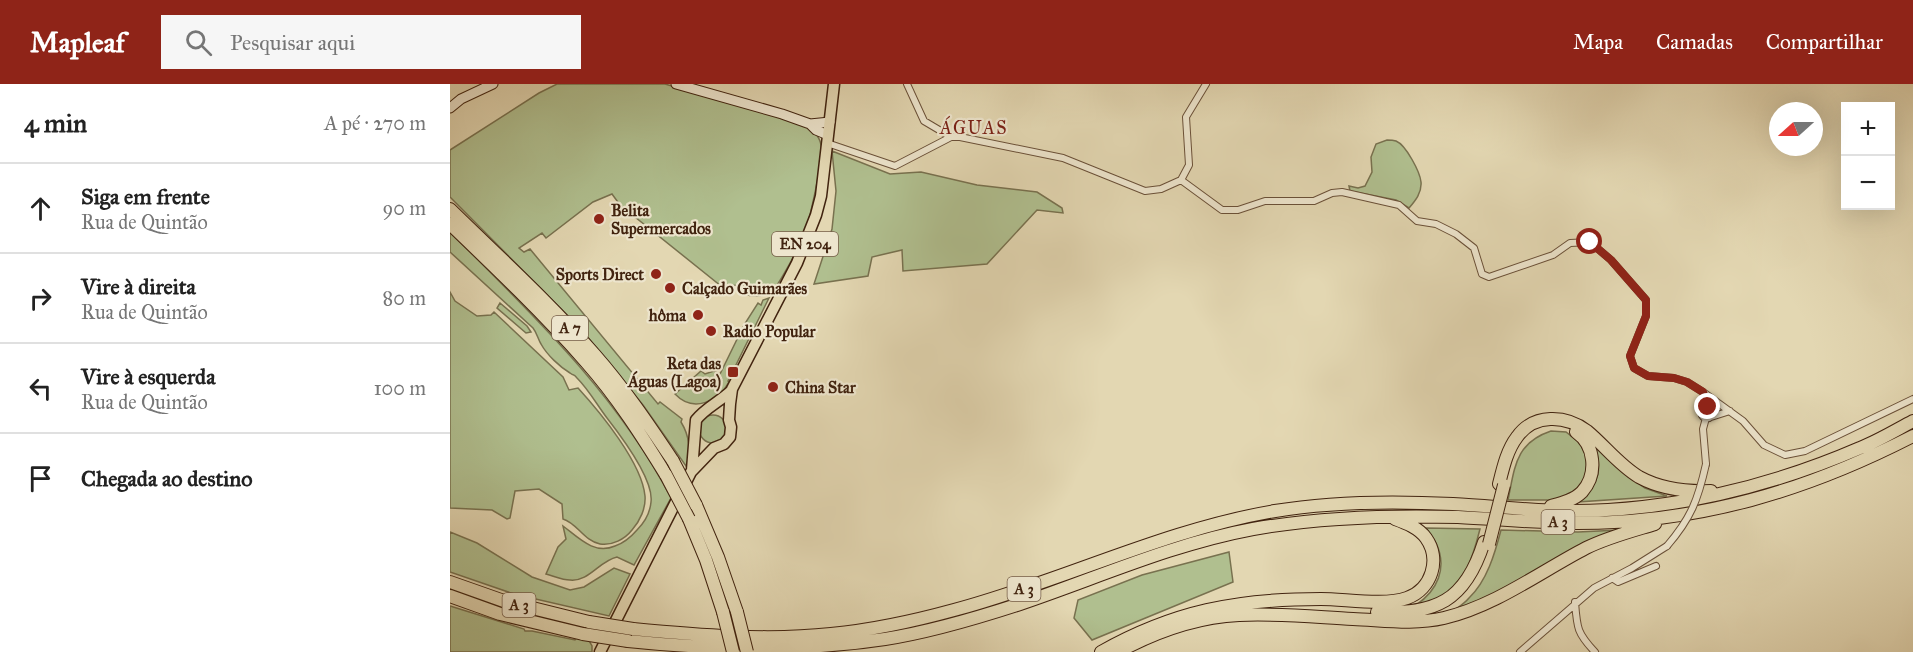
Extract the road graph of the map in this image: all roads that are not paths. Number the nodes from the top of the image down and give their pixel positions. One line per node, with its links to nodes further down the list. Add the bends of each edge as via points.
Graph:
1 (494, 84): 6 (street)
2 (676, 84): 8 (street)
3 (834, 84): 7 (main road, EN 204)
4 (907, 84): 9 (street, via 924,121)
5 (1206, 84): 11 (street, via 1186,117 1189,165)
6 (450, 108)
7 (830, 122): 8 (street); 10 (main road, EN 204)
8 (810, 124): 10 (street)
9 (951, 137): 10 (street, via 895,166); 11 (street, via 1063,158 1145,191)
10 (828, 139): 14 (main road, EN 204, via 821,196 810,234)
11 (1181, 180): 15 (street, via 1222,210 1238,210 1265,201 1314,201 1342,192 1399,205 1417,221 1436,224 1456,234 1474,249 1482,274 1489,278 1553,255 1570,243 1590,242 1646,300 1646,316 1630,356 1634,368 1648,376 1687,382)
12 (450, 209): 43 (highway, A 7, bridge, via 546,302 644,416 696,506 718,557)
13 (450, 224): 42 (highway, A 7, bridge, via 588,364 633,423 666,475 706,560)
14 (732, 390): 17 (main road); 20 (main road)
15 (1703, 392): 18 (street); 19 (street, via 1708,407 1702,411 1703,417)
16 (1913, 399): 18 (street, via 1805,451 1785,455 1764,445)
17 (707, 411): 20 (main road, via 722,412); 22 (main road, via 696,420)
18 (1730, 411): 19 (street)
19 (1708, 418): 33 (street, bridge, via 1703,429 1706,464 1700,494 1684,525 1667,546)
20 (729, 420): 24 (main road, via 730,437)
21 (1913, 421): 27 (highway, A 3, via 1816,466)
22 (695, 436): 24 (main road, via 704,446); 25 (main road)
23 (1913, 436): 29 (highway, A 3, via 1811,482 1737,505)
24 (714, 448): 25 (main road)
25 (691, 472): 41 (main road)
26 (1502, 485): 27 (highway, via 1507,457 1517,436 1534,423 1553,418 1568,420 1587,431 1624,467 1654,484 1695,491); 28 (highway, via 1528,434 1547,425 1563,426 1580,434 1592,457 1589,482 1574,498); 31 (highway)
27 (1727, 491): 28 (highway, A 3, via 1681,502 1619,509)
28 (1533, 510): 40 (highway, A 3, via 1392,502 1276,511 1152,542 1015,592 886,626 829,634)
29 (1685, 515): 30 (highway, A 3, via 1576,523); 38 (highway, via 1588,547 1472,610 1442,618)
30 (1388, 516): 37 (highway, via 1417,529 1434,558 1429,580 1410,597 1390,601 1275,599); 40 (highway, A 3, via 1304,521 1220,536 1156,554 1019,604 888,638 765,649 690,647)
31 (1486, 543): 37 (highway, via 1458,592 1421,610 1261,607); 38 (highway, via 1475,579 1458,600 1432,614)
32 (1656, 566): 33 (street, via 1618,582)
33 (1612, 578): 36 (street)
34 (450, 582): 39 (highway, A 3)
35 (450, 596): 39 (highway, A 3, via 500,614)
36 (1575, 602): 46 (street); 47 (street, via 1582,638)
37 (1187, 615): 44 (highway, via 1129,636)
38 (1374, 620): 45 (highway, via 1237,615 1172,628)
39 (586, 628): 40 (highway, A 3, bridge)
40 (631, 635)
41 (600, 652)
42 (733, 652)
43 (747, 652)
44 (1101, 652)
45 (1118, 652)
46 (1520, 652)
47 (1595, 652)

